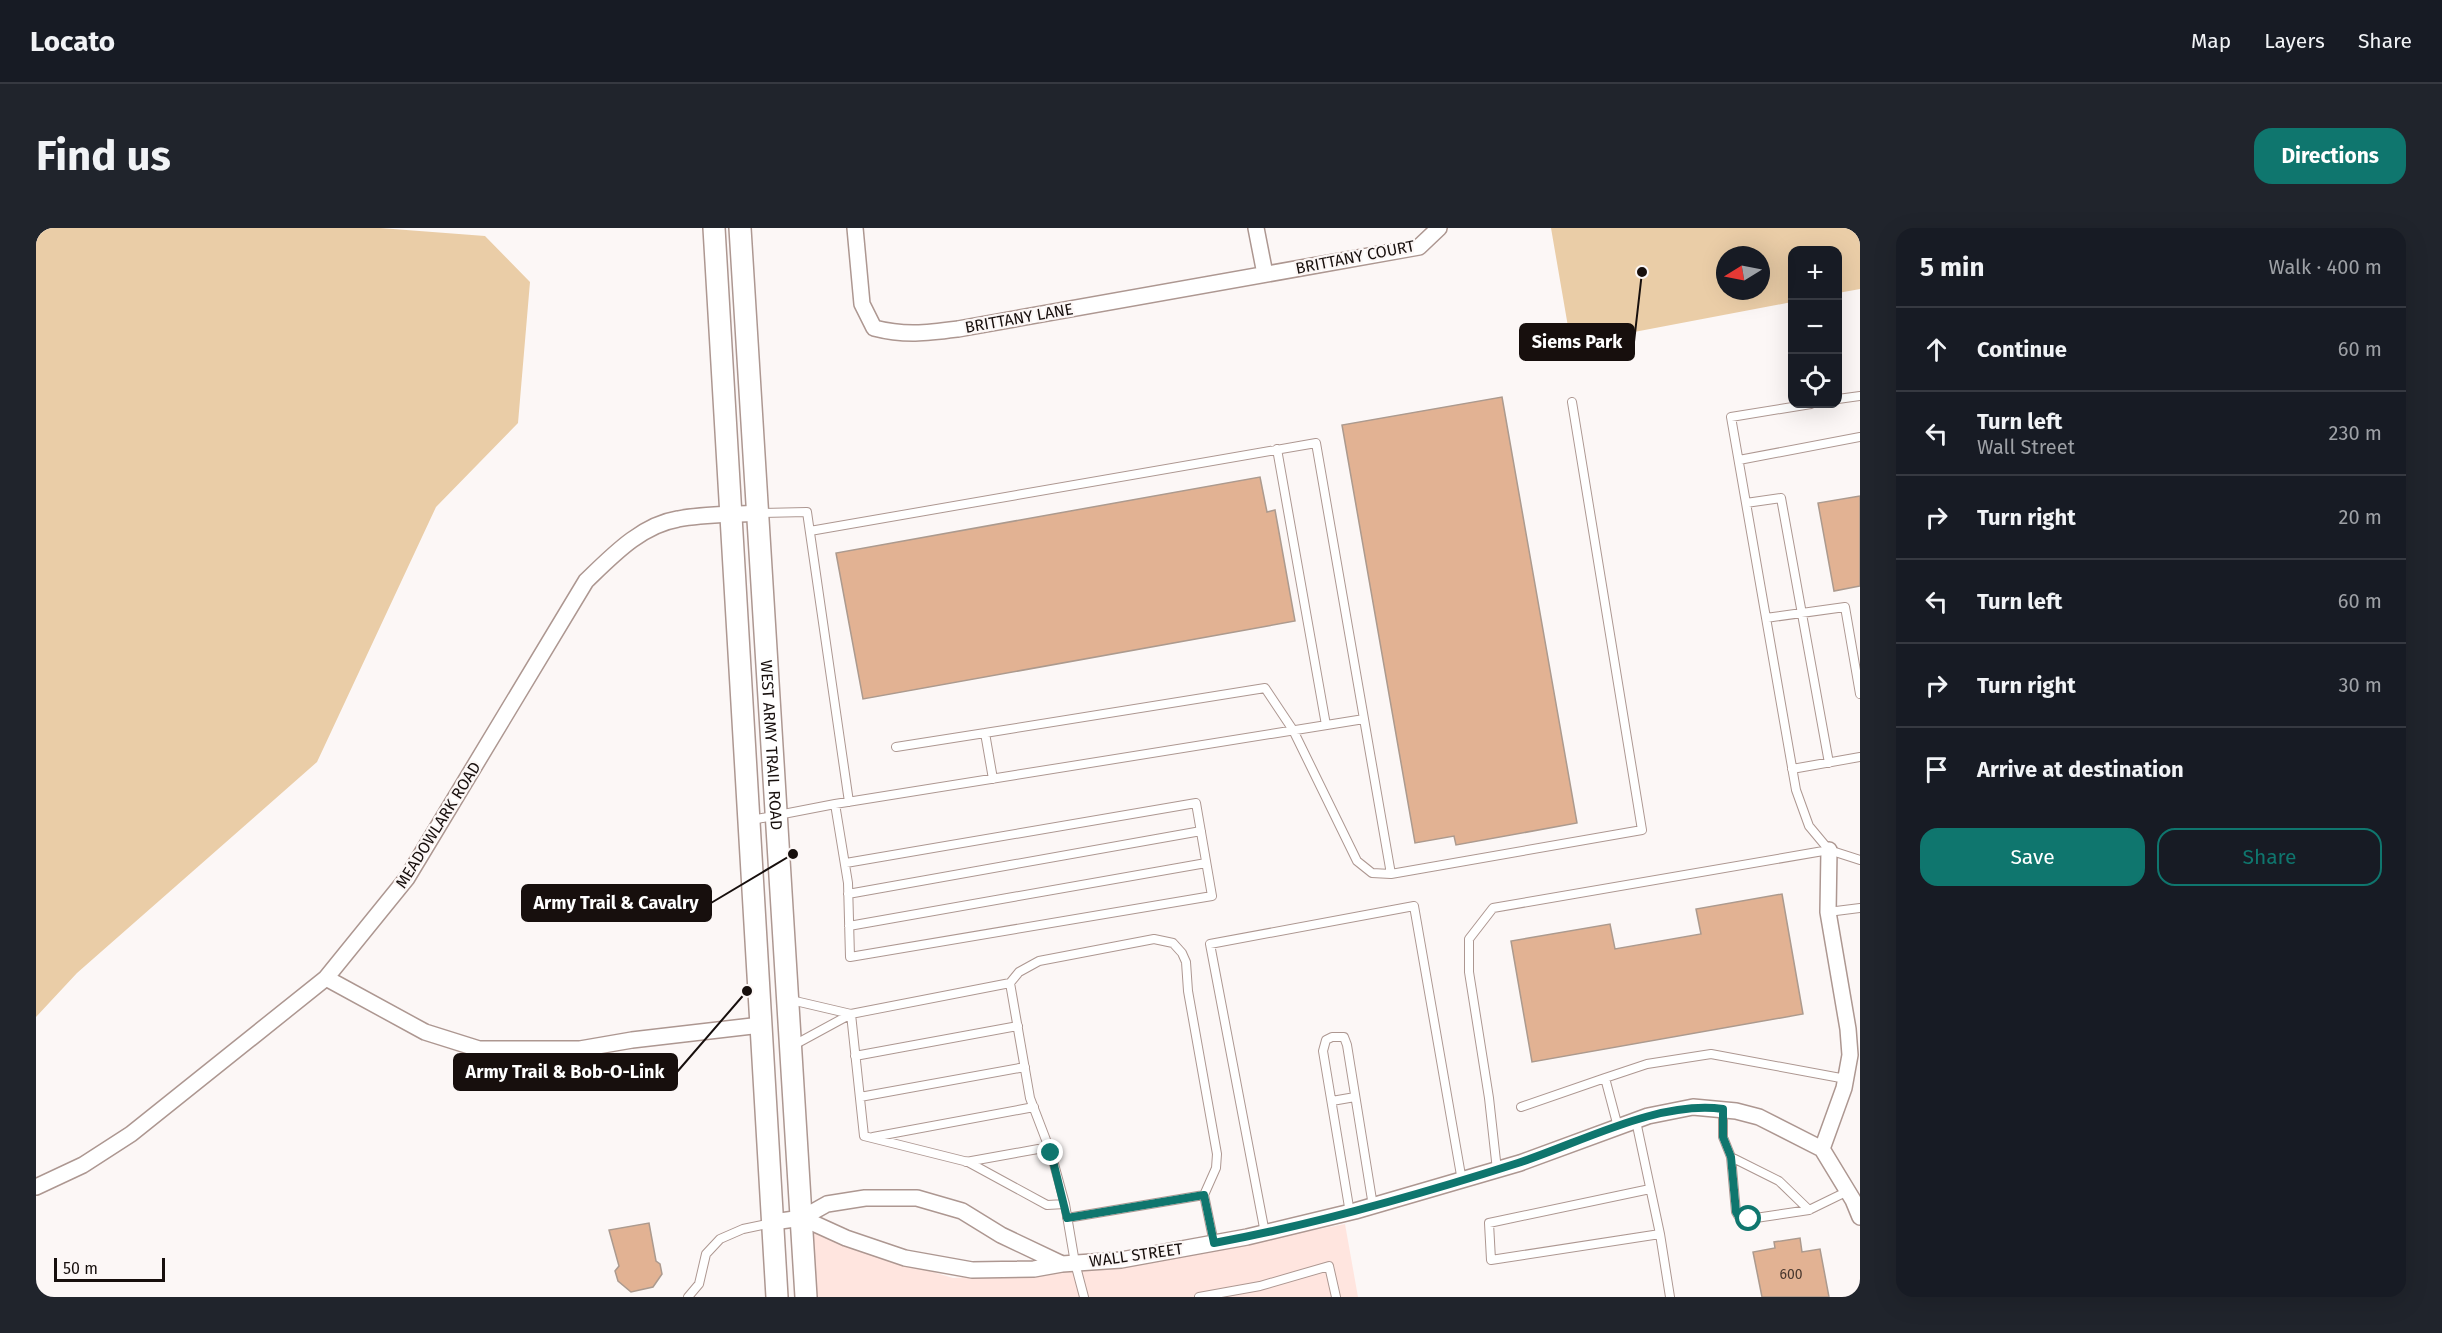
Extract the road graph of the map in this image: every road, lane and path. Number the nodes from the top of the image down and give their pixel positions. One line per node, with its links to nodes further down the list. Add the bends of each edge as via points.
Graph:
1 (714, 228): 16 (main road, WEST ARMY TRAIL ROAD)
2 (740, 228): 15 (main road, WEST ARMY TRAIL ROAD)
3 (855, 228): 6 (street, BRITTANY LANE, via 862,304 874,328 897,334 958,329)
4 (1256, 228): 6 (street)
5 (1439, 228): 6 (street, BRITTANY COURT, via 1419,247)
6 (1265, 274)
7 (1860, 396): 8 (lane)
8 (1842, 398)
9 (1572, 402): 39 (lane, via 1642,830)
10 (1788, 408): 13 (lane, via 1731,417)
11 (1860, 437): 13 (lane)
12 (1277, 449): 17 (lane); 21 (lane, via 1316,442); 22 (lane)
13 (1739, 460): 14 (lane)
14 (1746, 503): 18 (lane, via 1781,498); 19 (lane)
15 (757, 513): 16 (street, MEADOWLARK ROAD); 17 (lane, via 807,512); 32 (main road, WEST ARMY TRAIL ROAD)
16 (732, 515): 33 (main road, WEST ARMY TRAIL ROAD); 44 (street, MEADOWLARK ROAD, via 676,519 647,530 613,554 586,581 407,878)
17 (810, 531): 30 (lane)
18 (1802, 613): 19 (lane); 20 (lane, via 1845,607); 27 (lane)
19 (1766, 618): 28 (lane)
20 (1860, 694)
21 (1364, 719): 22 (lane); 39 (lane)
22 (1326, 725): 23 (lane)
23 (1293, 730): 24 (lane, via 1265,688); 29 (lane); 39 (lane, via 1357,861 1372,873)
24 (985, 733): 25 (lane); 29 (lane)
25 (896, 747)
26 (1860, 757): 27 (lane)
27 (1829, 763): 28 (lane)
28 (1792, 769): 35 (lane, via 1809,826)
29 (993, 778): 30 (lane)
30 (849, 802): 31 (lane)
31 (835, 804): 32 (lane); 37 (lane)
32 (777, 815): 33 (lane); 46 (main road, WEST ARMY TRAIL ROAD)
33 (750, 820): 48 (main road, WEST ARMY TRAIL ROAD)
34 (1201, 831): 37 (lane, via 1196,804); 38 (lane); 40 (lane)
35 (1829, 850): 36 (lane); 42 (street); 68 (lane, via 1493,908 1469,939 1469,972)
36 (1860, 860)
37 (846, 863): 40 (lane)
38 (1206, 863): 43 (lane); 43 (lane, via 1212,896 850,957)
39 (1391, 874)
40 (848, 894): 43 (lane)
41 (1860, 908): 42 (lane)
42 (1828, 912): 54 (street, via 1850,1042)
43 (849, 926)
44 (326, 978): 48 (street, via 425,1032 461,1045 492,1050 580,1049); 70 (street, MEADOWLARK ROAD, via 131,1134 83,1165)
45 (1010, 983): 47 (lane); 49 (lane); 73 (lane, via 1019,972 1039,961 1154,939 1173,943 1186,962 1217,1154 1214,1174)
46 (788, 1000): 47 (lane); 50 (main road, WEST ARMY TRAIL ROAD)
47 (851, 1014): 50 (lane); 51 (lane)
48 (762, 1025): 81 (main road, WEST ARMY TRAIL ROAD)
49 (1018, 1026): 51 (lane); 52 (lane)
50 (791, 1046): 79 (main road, WEST ARMY TRAIL ROAD)
51 (855, 1056): 55 (lane)
52 (1025, 1067): 55 (lane); 58 (lane)
53 (1605, 1078): 54 (lane, via 1647,1064 1711,1054); 59 (lane); 62 (lane)
54 (1846, 1079): 65 (street)
55 (860, 1096): 63 (lane, via 864,1136)
56 (1355, 1097): 57 (lane); 57 (lane, via 1344,1037 1332,1037 1326,1040 1323,1051); 75 (lane)
57 (1332, 1101): 77 (lane)
58 (1034, 1107): 63 (lane); 64 (lane)
59 (1521, 1107)
60 (1723, 1109): 61 (street, WALL STREET, via 1680,1109); 65 (street, WALL STREET, via 1759,1117); 66 (lane, via 1723,1137)
61 (1636, 1121): 62 (street, WALL STREET); 71 (lane)
62 (1618, 1127): 68 (street, WALL STREET)
63 (869, 1138): 67 (lane)
64 (1049, 1147): 67 (lane); 74 (lane)
65 (1822, 1149): 72 (street)
66 (1731, 1157): 76 (lane, via 1779,1180); 76 (lane, via 1739,1217)
67 (966, 1162): 74 (lane, via 1047,1205)
68 (1497, 1170): 69 (street, WALL STREET)
69 (1462, 1181): 75 (street, WALL STREET); 82 (lane, via 1414,906 1210,944)
70 (36, 1187)
71 (1650, 1189): 83 (lane); 83 (lane, via 1489,1223 1491,1260)
72 (1848, 1191): 76 (lane); 78 (street)
73 (1204, 1195): 80 (lane); 84 (lane)
74 (1065, 1204): 80 (lane)
75 (1374, 1206): 77 (street, WALL STREET)
76 (1809, 1210)
77 (1350, 1213): 82 (street, WALL STREET)
78 (1860, 1217)
79 (802, 1218): 81 (street, WALL STREET); 85 (street, WALL STREET, via 905,1258 972,1270); 85 (street, WALL STREET, via 827,1204 865,1198 917,1198 962,1211 1001,1235); 88 (main road, WEST ARMY TRAIL ROAD)
80 (1067, 1218): 85 (lane)
81 (773, 1222): 86 (lane, via 720,1239 706,1254 699,1284); 87 (main road, WEST ARMY TRAIL ROAD)
82 (1264, 1233): 84 (street, WALL STREET)
83 (1660, 1234): 92 (lane)
84 (1214, 1243): 85 (street, WALL STREET, via 1121,1260)
85 (1069, 1264): 89 (lane)
86 (688, 1297)
87 (777, 1297)
88 (806, 1297)
89 (1084, 1297)
90 (1199, 1297): 91 (lane, via 1260,1286 1329,1266)
91 (1336, 1297)
92 (1670, 1297)

